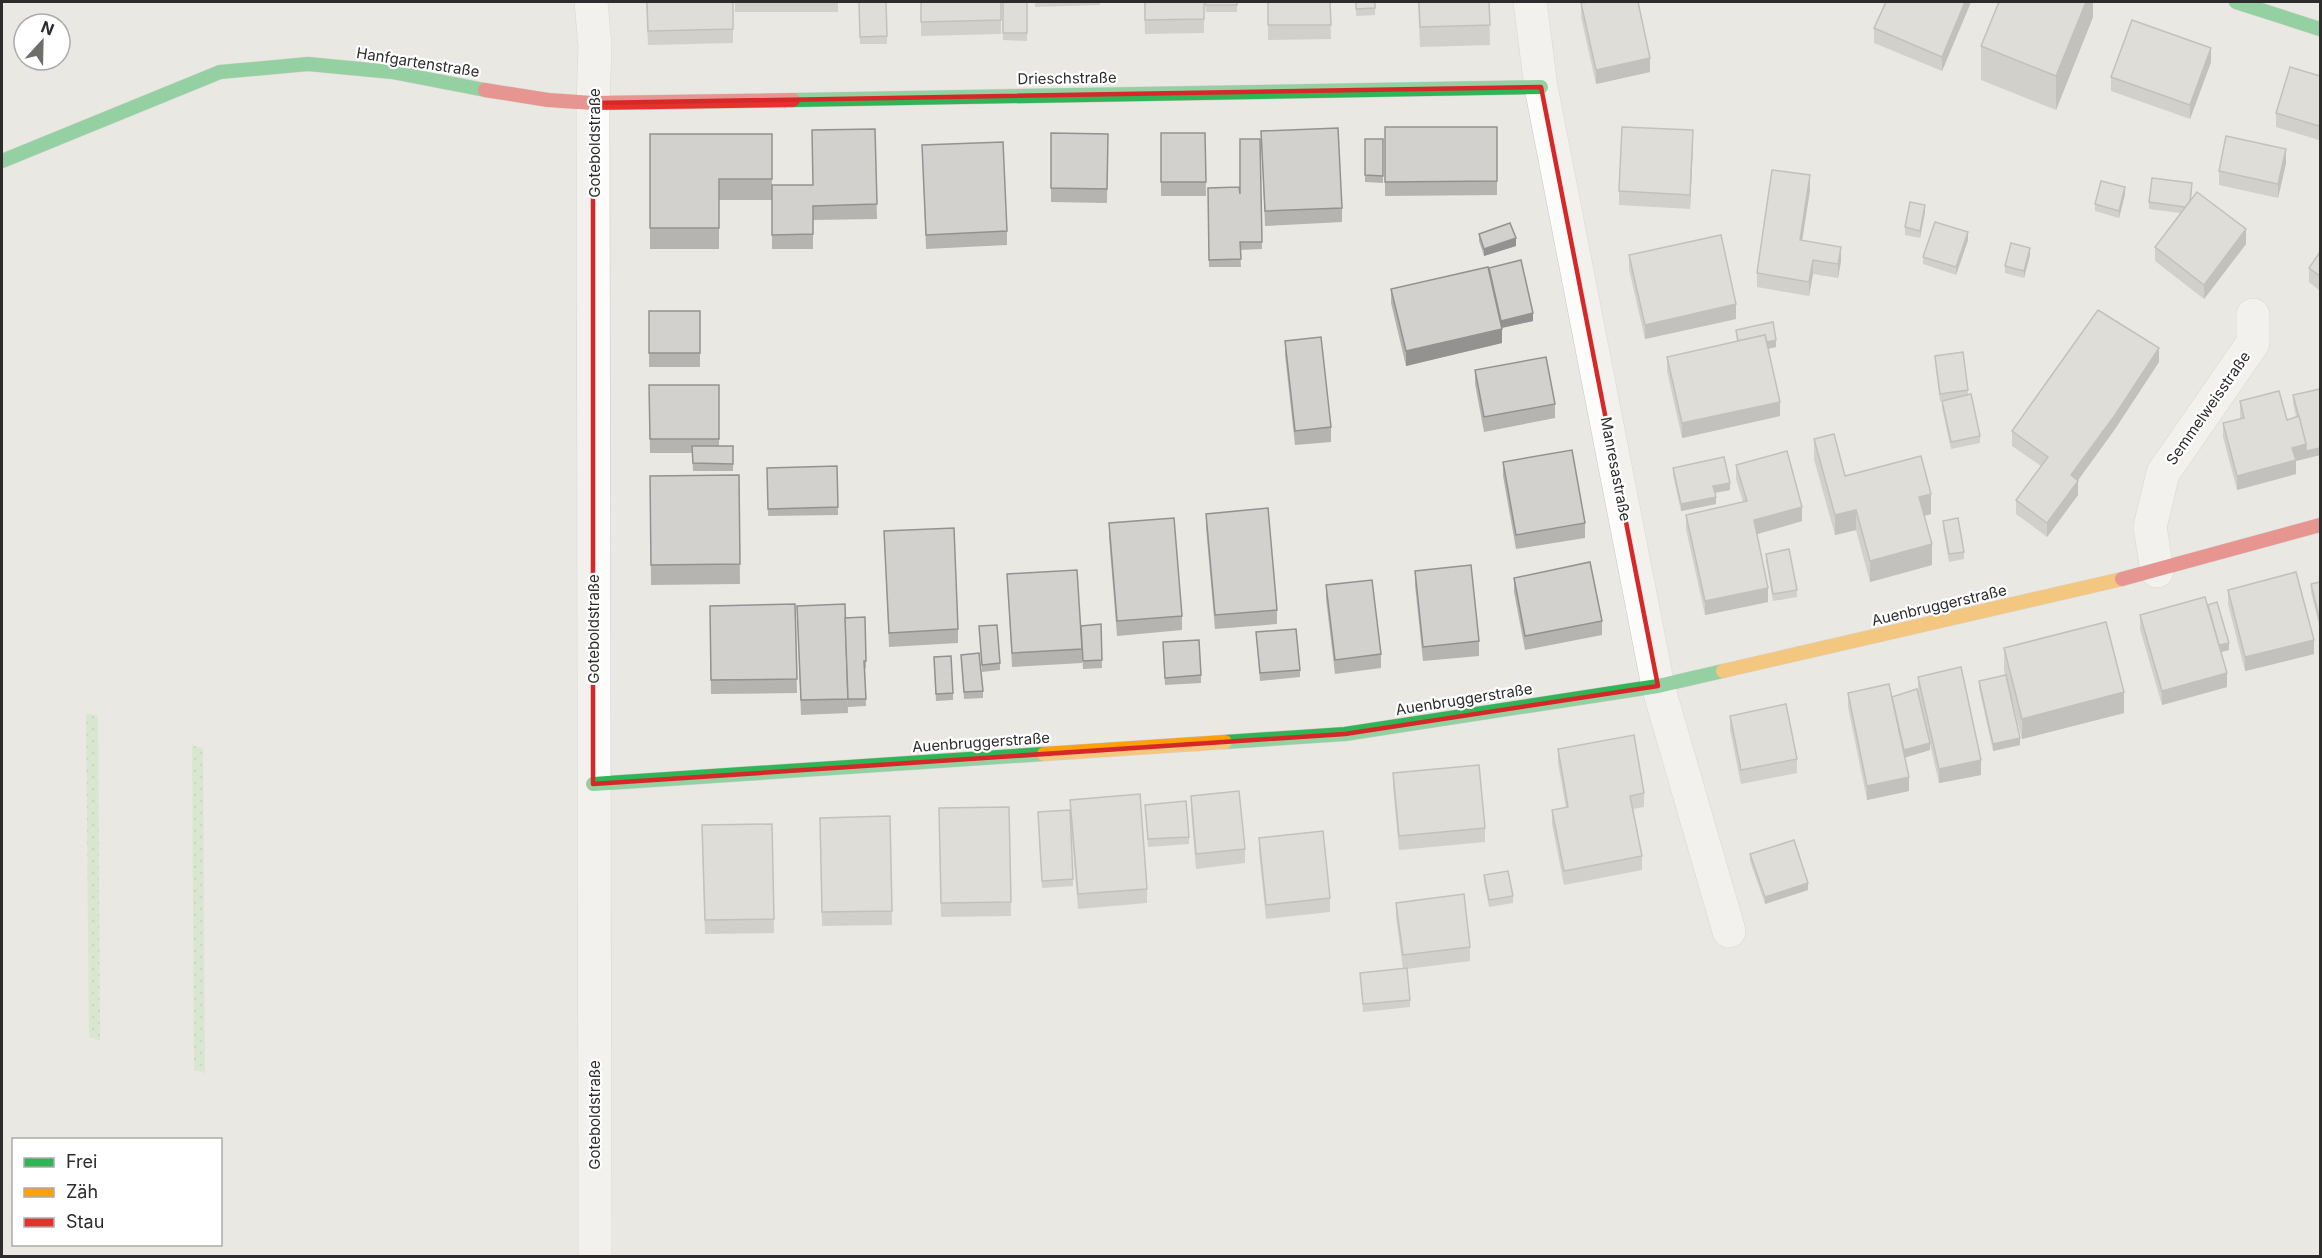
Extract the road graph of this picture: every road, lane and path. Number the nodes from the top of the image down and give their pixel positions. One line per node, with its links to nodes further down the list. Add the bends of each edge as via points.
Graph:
1 (591, 2): 6 (street, Goteboldstraße)
2 (1530, 2): 5 (street, Manresastraße)
3 (2236, 2): 4 (street)
4 (2320, 29)
5 (1541, 87): 6 (street, Drieschstraße); 11 (street, Manresastraße)
6 (594, 103): 7 (street, Hanfgartenstraße, via 548,100 392,72 308,64 220,72); 12 (street, Goteboldstraße)
7 (2, 161)
8 (2253, 315): 10 (street, Semmelweisstraße, via 2253,342 2163,473 2150,526)
9 (2320, 525): 10 (street, Auenbruggerstraße)
10 (2157, 571): 11 (street, Auenbruggerstraße)
11 (1658, 686): 12 (street, Auenbruggerstraße, via 1345,734); 13 (street, Manresastraße)
12 (593, 784): 14 (street, Goteboldstraße)
13 (1729, 931)
14 (595, 1257)

